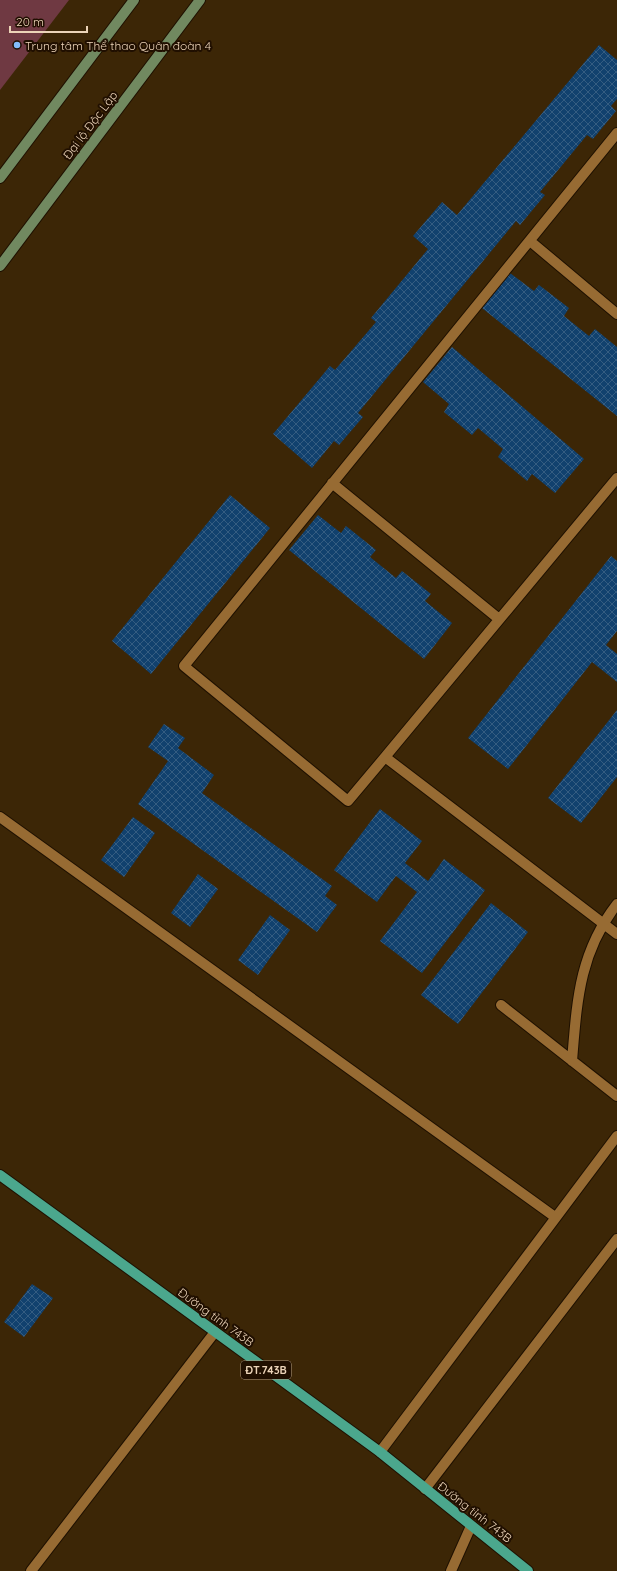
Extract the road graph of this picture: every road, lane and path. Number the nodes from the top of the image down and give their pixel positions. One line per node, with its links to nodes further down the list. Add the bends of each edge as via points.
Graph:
1 (134, 0): 4 (main road)
2 (200, 0): 6 (main road, Đại lộ Độc Lập)
3 (617, 133): 5 (street)
4 (0, 178)
5 (530, 241): 7 (street); 9 (street)
6 (0, 266)
7 (617, 314)
8 (617, 478): 10 (street)
9 (332, 484): 10 (street); 11 (street, via 184,666 348,801)
10 (499, 620): 11 (street)
11 (385, 757): 14 (street)
12 (0, 817): 21 (street)
13 (617, 904): 14 (street)
14 (602, 923): 15 (street); 17 (street, via 582,976)
15 (617, 934)
16 (501, 1005): 17 (street)
17 (572, 1061): 18 (street)
18 (617, 1096)
19 (617, 1136): 21 (street)
20 (0, 1175): 23 (main road, Đường tỉnh 743B / ĐT.743B)
21 (555, 1217): 24 (street)
22 (617, 1238): 25 (street)
23 (215, 1332): 24 (main road, Đường tỉnh 743B / ĐT.743B); 27 (street)
24 (380, 1452): 25 (main road, Đường tỉnh 743B / ĐT.743B)
25 (425, 1489): 26 (main road, Đường tỉnh 743B / ĐT.743B)
26 (471, 1526): 28 (street); 29 (main road, Đường tỉnh 743B / ĐT.743B)
27 (31, 1571)
28 (451, 1571)
29 (528, 1571)

